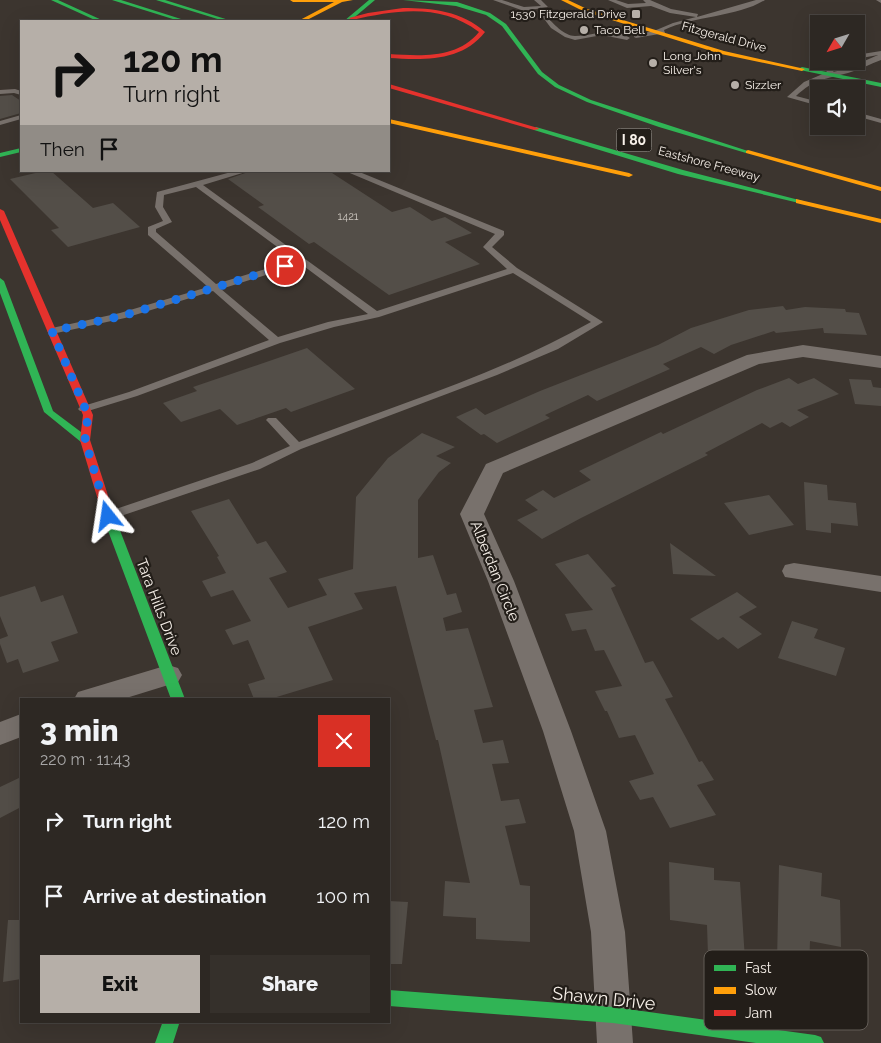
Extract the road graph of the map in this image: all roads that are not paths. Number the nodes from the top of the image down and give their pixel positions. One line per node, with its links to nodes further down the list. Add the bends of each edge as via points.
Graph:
1 (54, 0): 19 (main road)
2 (115, 0): 20 (main road)
3 (159, 0): 16 (main road)
4 (293, 0): 5 (main road)
5 (340, 0): 6 (main road); 23 (main road)
6 (350, 0)
7 (372, 0): 24 (main road)
8 (406, 0): 56 (main road, via 457,4 488,14 504,25 540,73 557,86 590,101 661,126)
9 (496, 0): 10 (lane, via 524,9 545,7)
10 (537, 0)
11 (564, 0): 25 (main road, Fitzgerald Drive, via 585,10)
12 (588, 0): 25 (main road, Fitzgerald Drive)
13 (611, 0): 15 (lane, via 627,6)
14 (762, 0): 17 (lane)
15 (648, 2): 17 (lane, via 677,13)
16 (198, 12): 21 (main road); 22 (main road)
17 (709, 16): 25 (lane, via 692,18); 25 (lane, via 706,21)
18 (544, 17): 27 (lane, via 566,36 575,38 602,33)
19 (99, 20)
20 (182, 20)
21 (226, 20)
22 (235, 20)
23 (303, 20)
24 (350, 20): 30 (main road, via 397,10 441,12 462,16 476,23 482,32 475,43 452,52)
25 (666, 30): 26 (lane); 34 (main road, Fitzgerald Drive); 34 (main road, Fitzgerald Drive, via 723,54)
26 (636, 36)
27 (627, 38)
28 (865, 54): 29 (lane)
29 (881, 54): 31 (lane, via 879,58)
30 (390, 56)
31 (865, 62)
32 (833, 70): 34 (main road, Fitzgerald Drive)
33 (861, 70): 35 (main road, Fitzgerald Drive)
34 (830, 71): 36 (lane); 38 (main road, Fitzgerald Drive)
35 (881, 76)
36 (813, 80)
37 (810, 82): 42 (lane, via 791,97)
38 (881, 85)
39 (390, 86): 59 (main road, Eastshore Freeway / I 80, via 681,172)
40 (0, 92): 41 (lane)
41 (20, 93)
42 (810, 102)
43 (20, 117): 47 (lane)
44 (865, 117): 46 (lane)
45 (390, 121): 54 (main road)
46 (881, 121)
47 (0, 122)
48 (20, 141): 49 (main road)
49 (0, 146)
50 (20, 150): 51 (main road)
51 (0, 155)
52 (242, 172): 55 (lane)
53 (351, 172): 62 (lane, via 501,233 487,247)
54 (644, 178)
55 (197, 184): 61 (lane); 64 (lane, via 160,194 159,207 168,222 152,227 150,233)
56 (881, 189)
57 (776, 208): 59 (main road, via 804,214)
58 (0, 211): 66 (main road, Tara Hills Drive)
59 (865, 218): 60 (main road, Eastshore Freeway / I 80)
60 (881, 221)
61 (302, 261): 64 (lane); 65 (lane)
62 (514, 270): 65 (lane); 72 (lane, via 598,322 554,347 492,373)
63 (0, 281): 71 (main road, via 48,412)
64 (214, 288): 66 (lane, via 122,316); 67 (lane)
65 (376, 315): 67 (lane)
66 (52, 331): 69 (main road, Tara Hills Drive)
67 (276, 341): 69 (lane)
68 (881, 362): 82 (street, Alberdan Circle, via 803,351 754,359 494,469 472,514 501,581 590,831 608,932)
69 (84, 409): 71 (main road, Tara Hills Drive, via 88,415)
70 (272, 420): 72 (lane)
71 (85, 440): 73 (main road, Tara Hills Drive)
72 (297, 447): 73 (lane, via 256,466)
73 (108, 516): 76 (main road, Tara Hills Drive)
74 (794, 571): 75 (street)
75 (881, 584)
76 (173, 687): 77 (street)
77 (95, 698)
78 (20, 725): 79 (street)
79 (0, 734)
80 (390, 998): 82 (main road, Shawn Drive)
81 (171, 1023): 83 (main road)
82 (614, 1029): 84 (main road, Shawn Drive)
83 (164, 1043)
84 (815, 1043)

